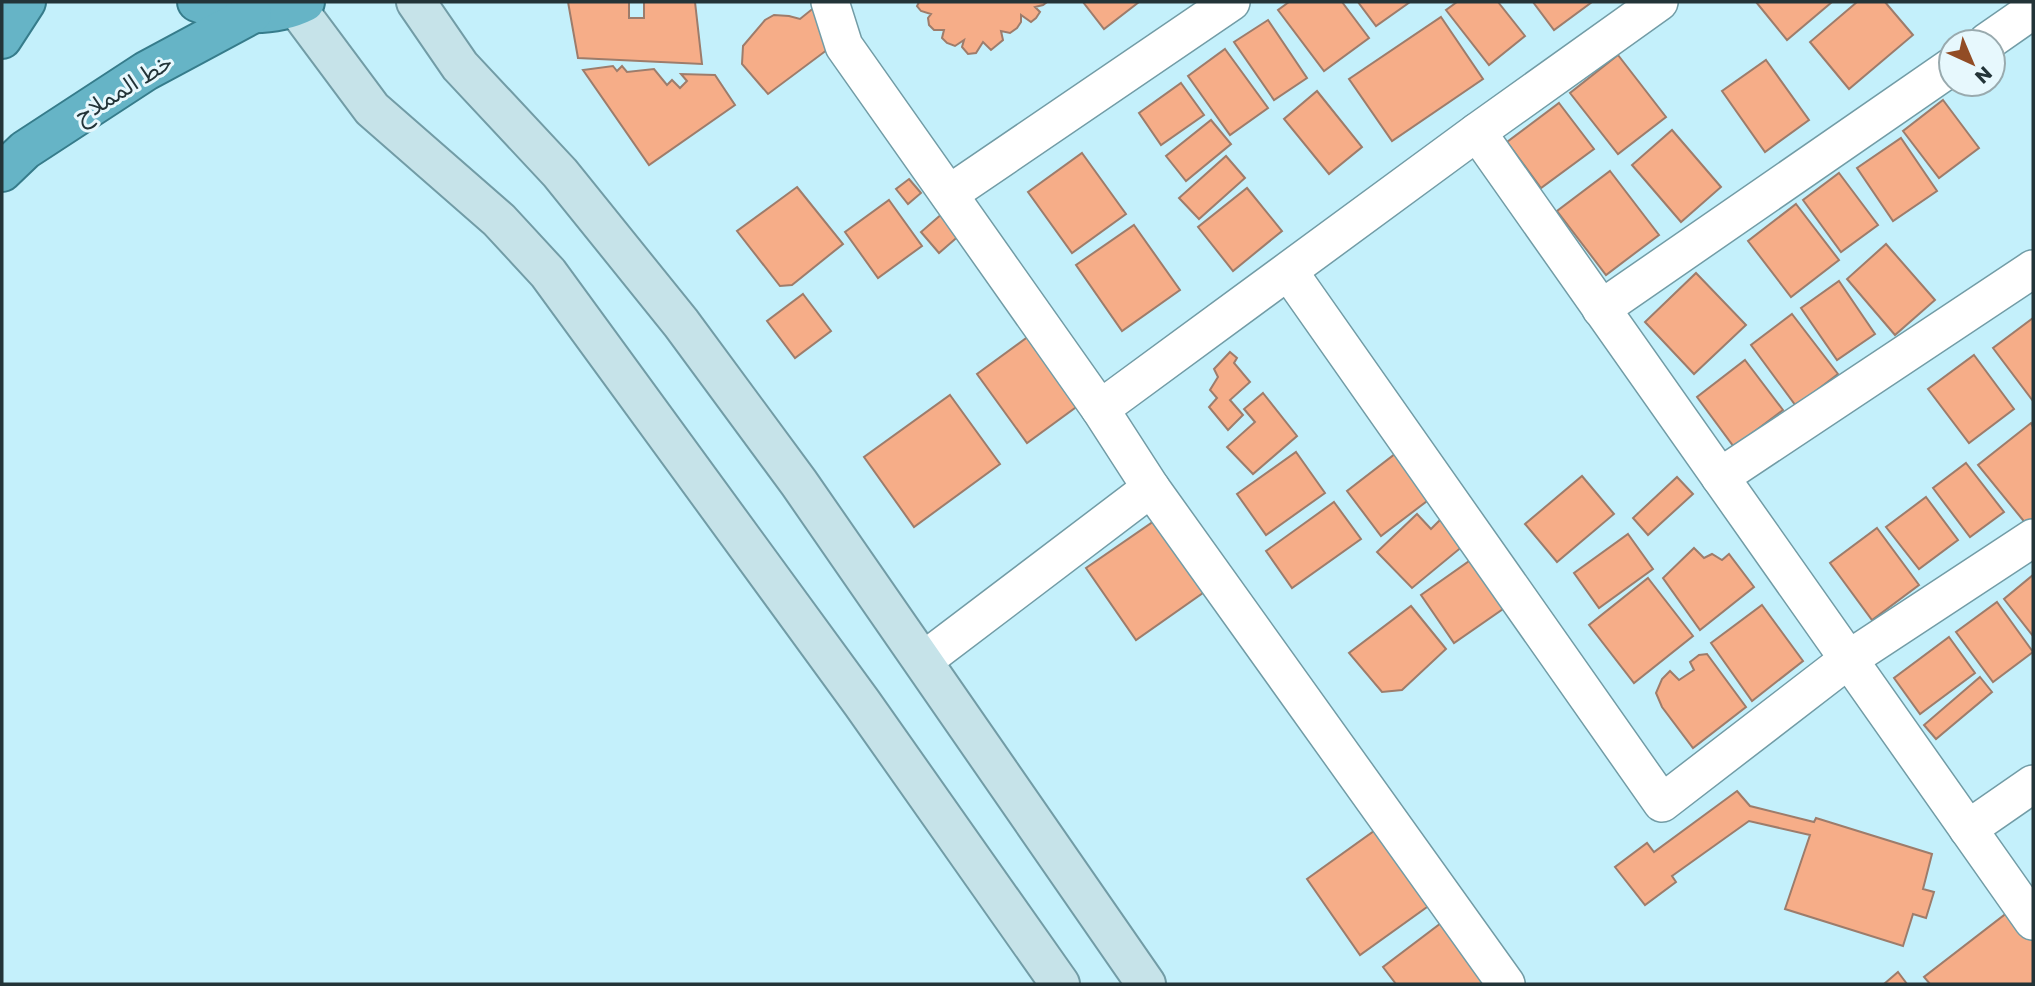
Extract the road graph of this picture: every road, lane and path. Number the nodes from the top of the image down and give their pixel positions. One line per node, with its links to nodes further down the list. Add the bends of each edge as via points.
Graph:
1 (26, 2): 11 (highway)
2 (197, 2): 9 (highway, via 214,10)
3 (416, 2): 24 (main road, via 460,66 560,173 681,323)
4 (830, 2): 15 (street, via 844,46)
5 (1231, 2): 15 (street)
6 (1659, 2): 13 (street)
7 (300, 4): 9 (highway); 28 (main road, via 372,109 499,220 548,273)
8 (2033, 10): 10 (street)
9 (252, 14): 14 (highway, خط المملاح, via 146,71 25,150)
10 (2007, 28)
11 (2, 39)
12 (1937, 77): 18 (street)
13 (1477, 132): 17 (street); 18 (street)
14 (2, 172)
15 (949, 194): 19 (street)
16 (2033, 269): 20 (street)
17 (1289, 272): 19 (street); 23 (street, via 1662,803)
18 (1601, 309): 20 (street)
19 (1100, 409): 21 (street)
20 (1720, 477): 23 (street)
21 (1151, 488): 24 (street); 30 (street)
22 (2033, 538): 23 (street)
23 (1849, 659): 26 (street)
24 (923, 661): 29 (main road)
25 (2033, 784): 26 (street)
26 (1968, 829): 27 (street)
27 (2033, 921)
28 (1060, 984)
29 (1146, 984)
30 (1506, 984)

